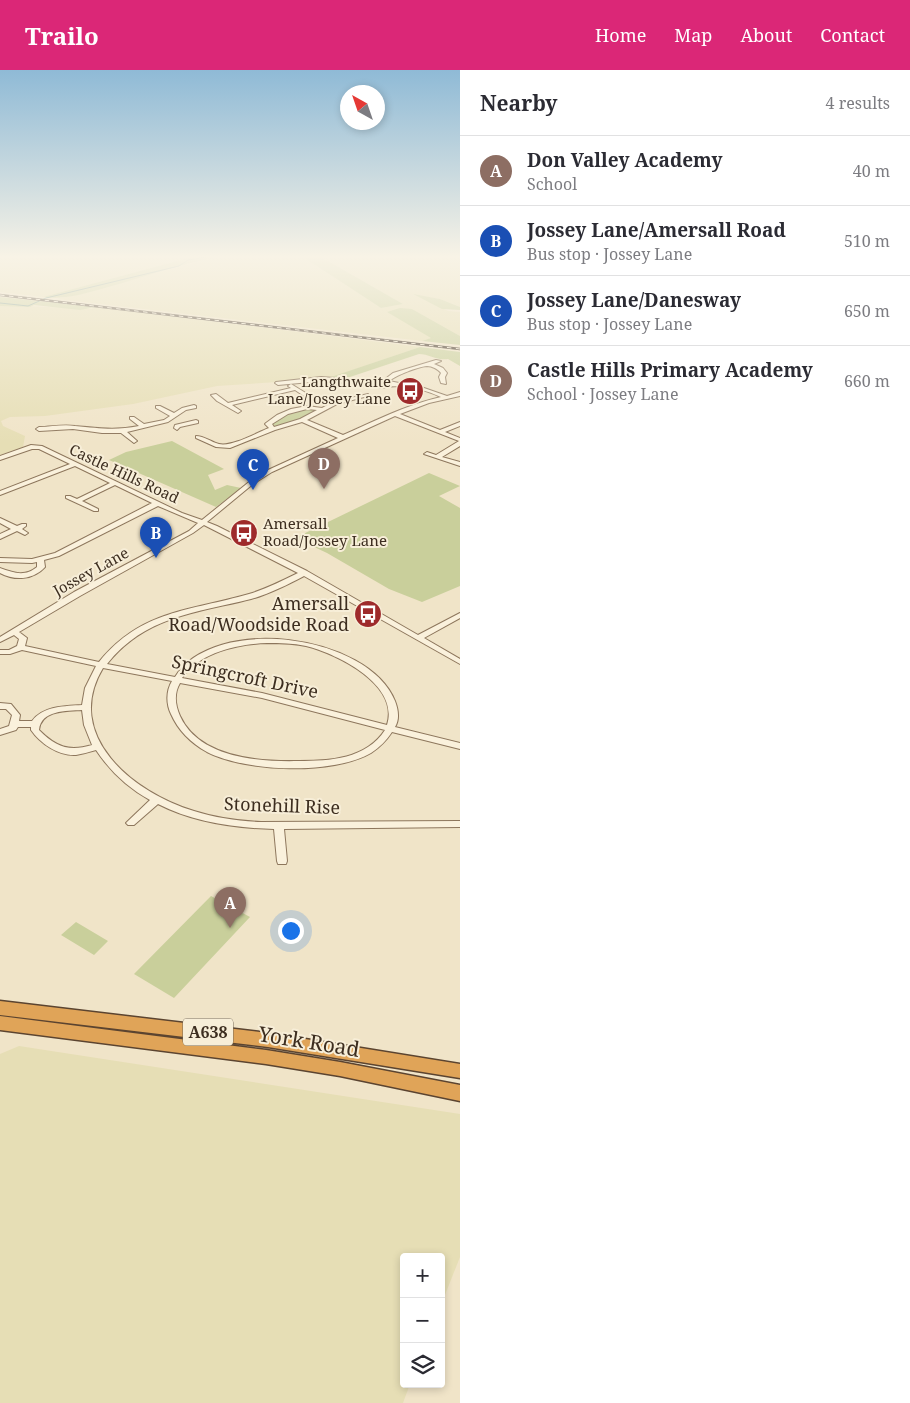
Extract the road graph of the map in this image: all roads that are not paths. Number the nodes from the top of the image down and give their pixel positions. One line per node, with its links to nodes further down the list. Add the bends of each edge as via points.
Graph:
1 (438, 361): 2 (street)
2 (429, 364): 3 (street); 7 (street, via 395,374)
3 (444, 374): 4 (street); 8 (street)
4 (452, 374)
5 (288, 382): 6 (street); 7 (street, via 321,379 381,386); 9 (street)
6 (278, 383)
7 (385, 383): 14 (street, via 429,390)
8 (444, 383)
9 (294, 389): 10 (street); 15 (street)
10 (306, 394)
11 (460, 394): 14 (street, Jossey Lane)
12 (214, 395): 15 (street)
13 (367, 395): 18 (street, via 334,402)
14 (445, 397): 20 (street, Jossey Lane)
15 (227, 405): 19 (street)
16 (194, 407): 21 (street)
17 (158, 408): 21 (street)
18 (321, 409): 23 (street); 28 (street, via 312,407 292,411 268,424)
19 (238, 411)
20 (396, 414): 30 (street); 32 (street, Jossey Lane)
21 (174, 416): 24 (street)
22 (125, 419): 27 (street, via 134,417)
23 (302, 420): 28 (street); 32 (street)
24 (166, 421): 25 (street, via 177,427); 27 (street)
25 (196, 422)
26 (460, 424): 30 (street)
27 (143, 426): 29 (street)
28 (273, 429): 31 (street, via 226,446)
29 (123, 430): 33 (street); 35 (street, via 108,432 39,427)
30 (440, 432): 34 (street)
31 (198, 437)
32 (344, 438): 48 (street, Jossey Lane, via 261,476)
33 (134, 441)
34 (460, 442): 37 (street)
35 (34, 446): 38 (street); 39 (street, Castle Hills Road)
36 (427, 454): 37 (street)
37 (437, 457): 40 (street)
38 (0, 458)
39 (74, 464): 41 (street, Castle Hills Road); 42 (street)
40 (460, 464)
41 (115, 483): 44 (street); 45 (street, Castle Hills Road)
42 (0, 493)
43 (68, 497): 44 (street)
44 (77, 501): 46 (street)
45 (158, 503): 48 (street, Castle Hills Road); 52 (street, via 68,550)
46 (96, 510)
47 (0, 520): 49 (street)
48 (205, 522): 55 (street, Castle Hills Road); 57 (street, Jossey Lane)
49 (17, 529): 50 (street); 51 (street)
50 (24, 529)
51 (0, 537)
52 (40, 560): 53 (street); 54 (street, via 41,567 32,574 11,575)
53 (1, 562)
54 (0, 570)
55 (304, 573): 58 (street, Castle Hills Road); 63 (street, Stonehill Rise, via 259,594 168,616 127,639)
56 (460, 615): 58 (street)
57 (14, 632): 59 (street, Jossey Lane); 60 (street, via 23,638)
58 (419, 638): 62 (street, Castle Hills Road)
59 (0, 640)
60 (21, 647): 61 (street, Springcroft Drive); 63 (street, Springcroft Drive)
61 (0, 652)
62 (460, 662)
63 (101, 665): 64 (street, Springcroft Drive); 66 (street, Stonehill Rise, via 92,680)
64 (178, 679): 69 (street, Springcroft Drive); 69 (street, via 194,662 235,644 275,640 315,646 337,655 380,682 392,700 394,718); 69 (street, via 172,692 172,706 182,728 196,742 245,762 341,761 375,746)
65 (0, 706): 67 (street, via 8,706 16,715)
66 (86, 707): 68 (street, via 52,711 40,717); 72 (street, Stonehill Rise, via 87,722)
67 (14, 724): 68 (street); 70 (street, via 8,731)
68 (35, 724): 72 (street, via 35,730 43,739 67,751)
69 (390, 728): 71 (street, Springcroft Drive)
70 (0, 732)
71 (460, 746)
72 (96, 747): 73 (street, Stonehill Rise, via 122,776)
73 (157, 799): 74 (street); 76 (street, Stonehill Rise, via 213,820)
74 (131, 823)
75 (460, 824): 76 (street, Stonehill Rise)
76 (280, 826): 77 (street)
77 (282, 861)
78 (0, 1008): 80 (highway, York Road / A638, via 268,1040)
79 (0, 1024): 81 (highway, York Road / A638, via 266,1056)
80 (460, 1072)
81 (460, 1093)

